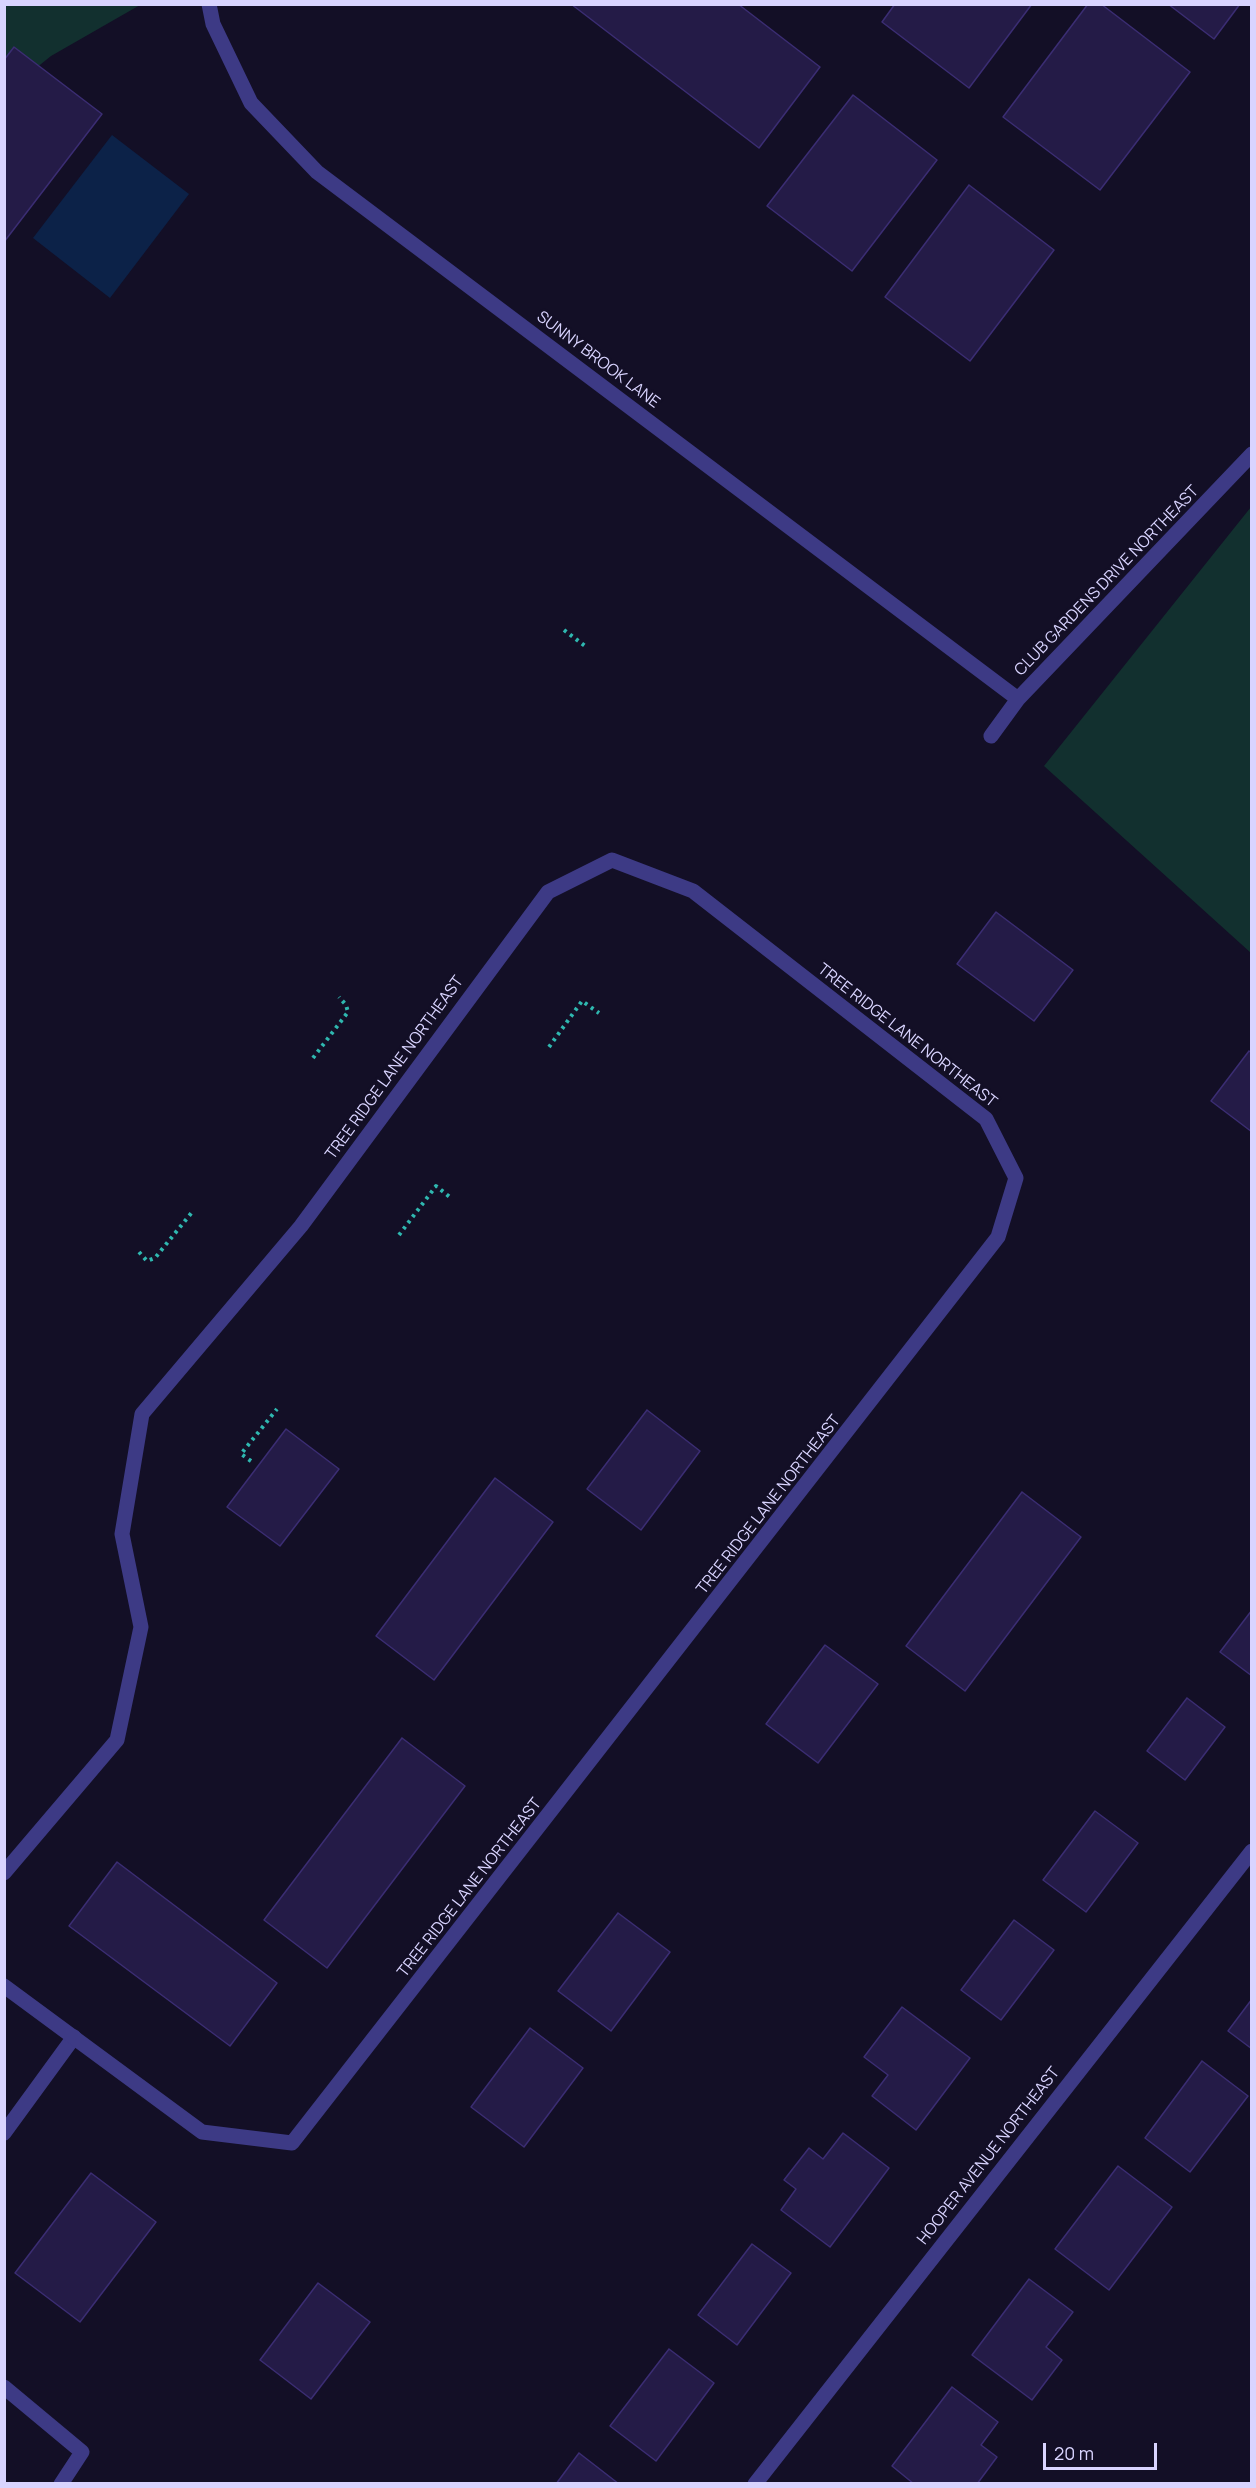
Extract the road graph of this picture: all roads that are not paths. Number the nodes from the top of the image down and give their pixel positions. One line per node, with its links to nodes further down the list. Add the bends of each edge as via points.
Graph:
1 (209, 4): 3 (street, SUNNY BROOK LANE, via 213,24 251,103 317,172)
2 (1251, 454): 3 (street, CLUB GARDENS DRIVE NORTHEAST)
3 (1018, 699): 4 (street, CLUB GARDENS DRIVE NORTHEAST)
4 (991, 736)
5 (1251, 1851): 12 (street, HOOPER AVENUE NORTHEAST)
6 (4, 1873): 8 (street, TREE RIDGE LANE NORTHEAST, via 117,1740 141,1627 122,1534 142,1414 302,1226 548,892 612,860 693,891 986,1119 1016,1178 998,1237 292,2144 202,2132)
7 (4, 1986): 8 (street, TREE RIDGE LANE NORTHEAST)
8 (74, 2037): 9 (street)
9 (4, 2133)
10 (4, 2387): 11 (street, via 82,2452)
11 (61, 2484)
12 (755, 2484)

